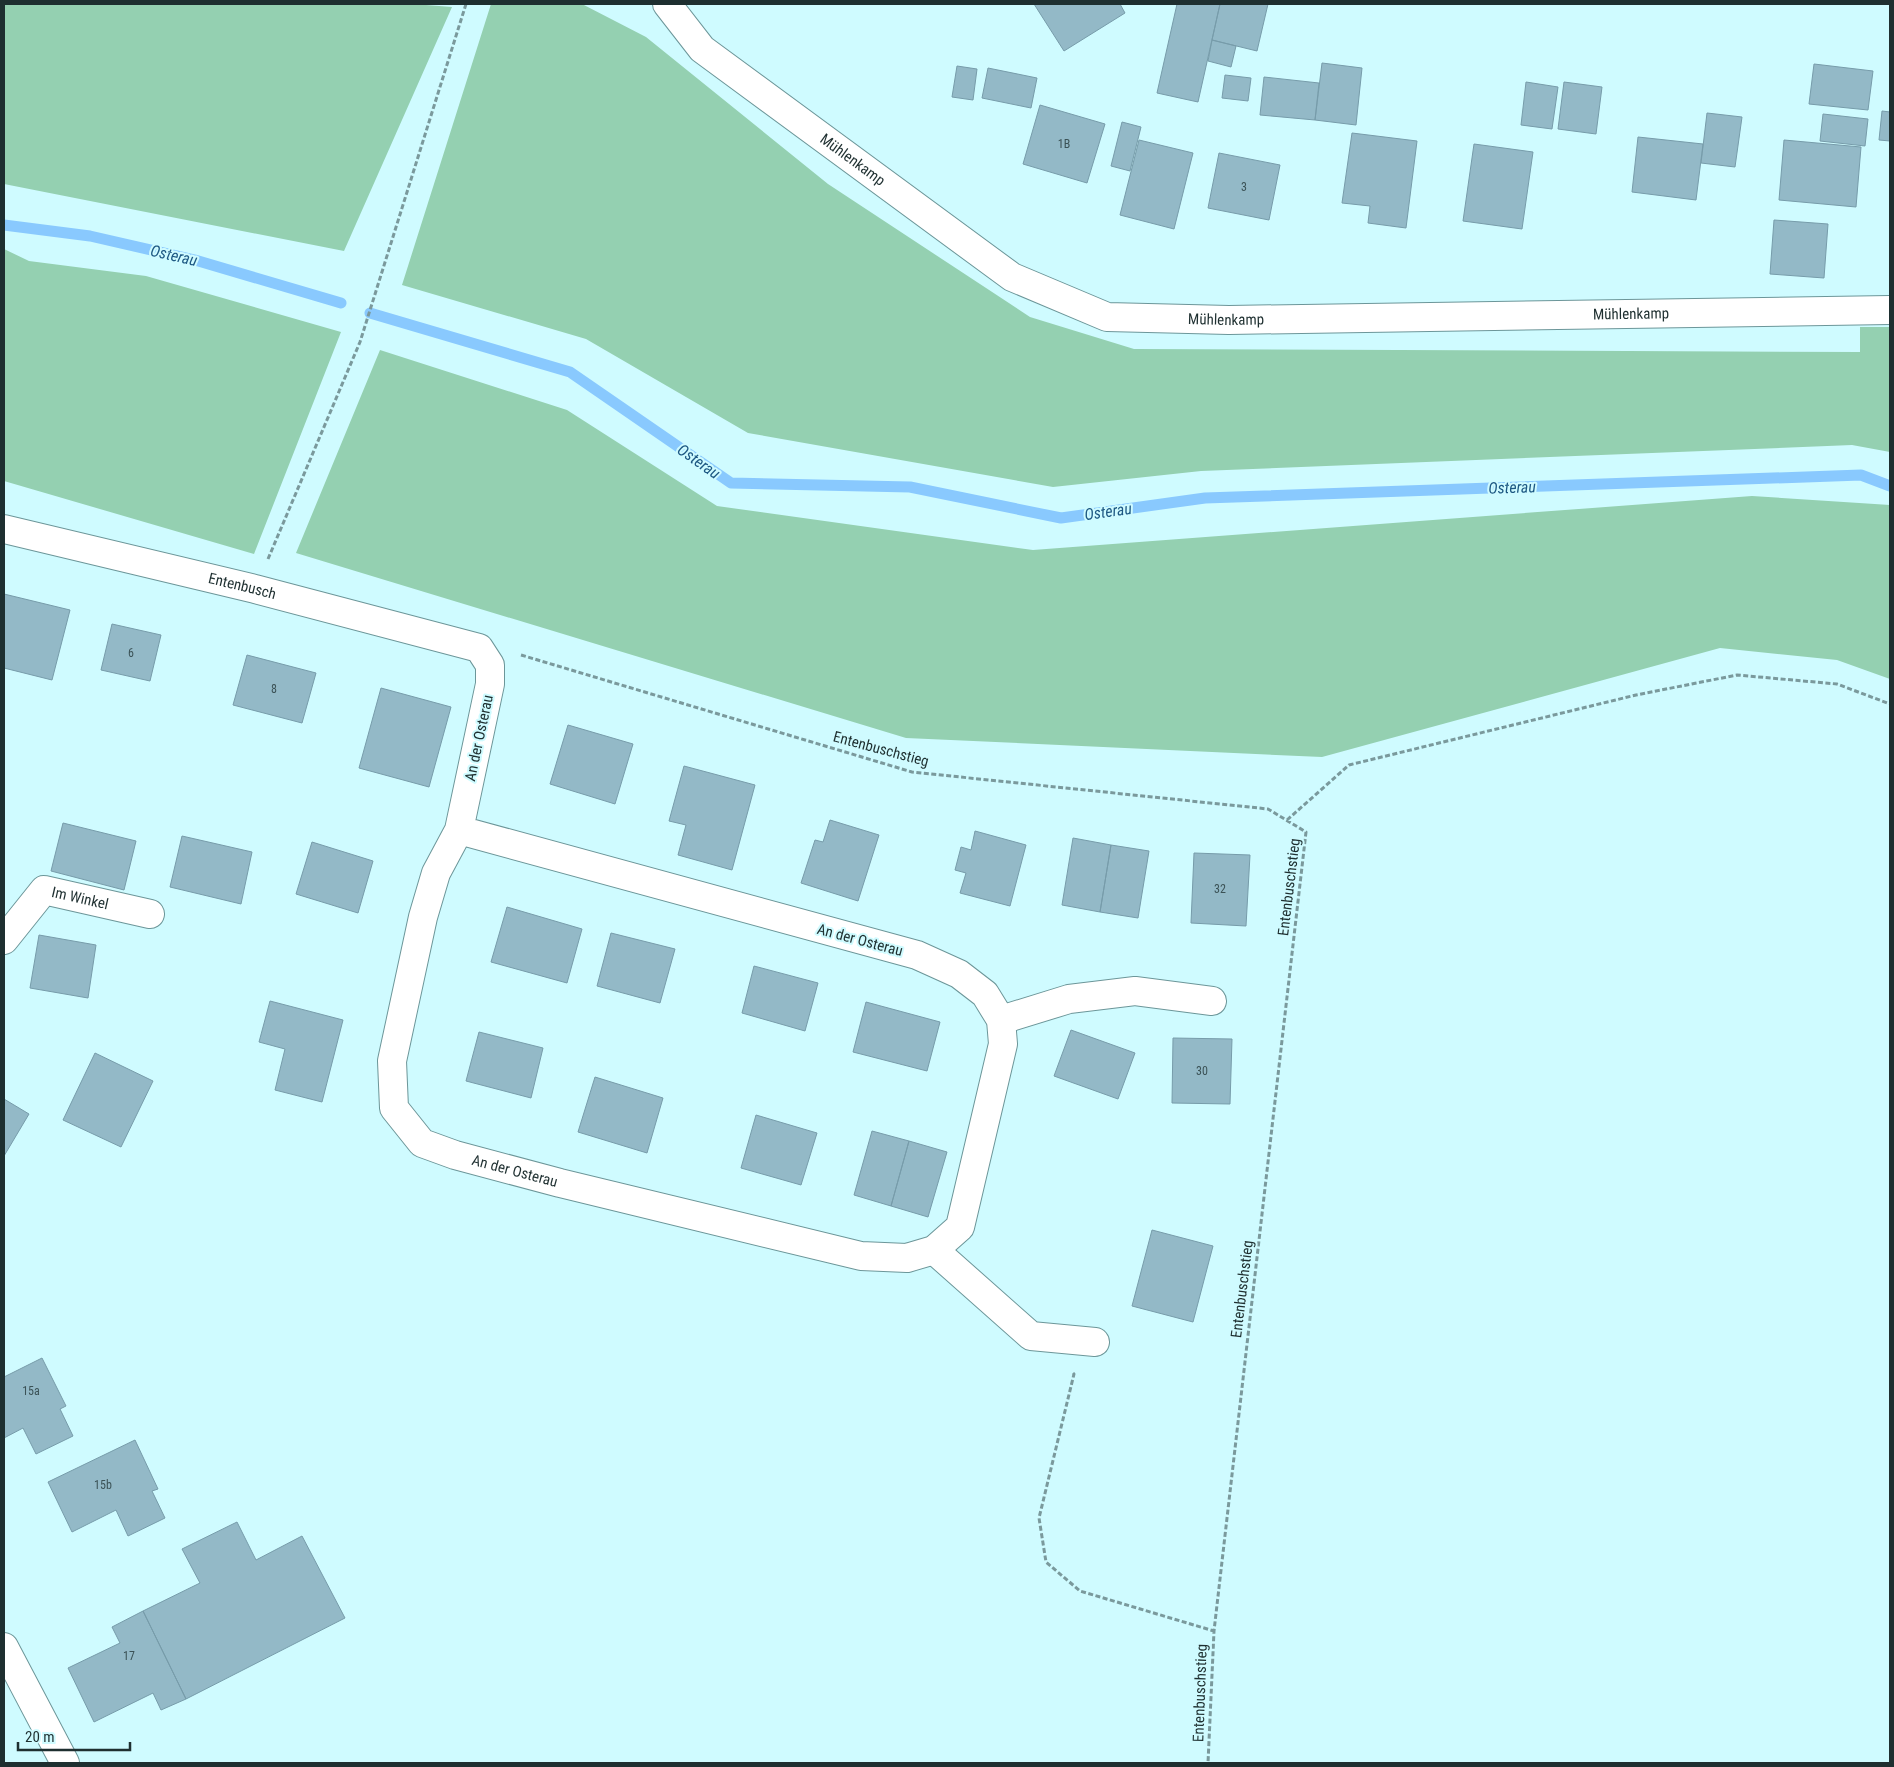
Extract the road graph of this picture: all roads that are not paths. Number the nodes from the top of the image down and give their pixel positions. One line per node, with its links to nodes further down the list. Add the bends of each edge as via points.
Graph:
1 (667, 4): 2 (street, Mühlenkamp, via 702,49 1012,277 1107,318 1229,320)
2 (1890, 310)
3 (4, 529): 4 (street, Entenbusch, via 256,589)
4 (479, 648): 5 (street, An der Osterau, via 490,665 490,684)
5 (459, 830): 9 (street, An der Osterau, via 917,955 959,974 985,994); 10 (street, An der Osterau, via 436,873 392,1061 394,1108 422,1143 560,1183 861,1256 907,1258)
6 (150, 914): 7 (street, Im Winkel, via 44,890)
7 (4, 940)
8 (1212, 1001): 9 (street, via 1135,991 1069,999)
9 (1001, 1020): 10 (street, An der Osterau, via 1003,1044 960,1227)
10 (934, 1250): 11 (street, via 1031,1336)
11 (1095, 1342)
12 (4, 1647): 13 (street)
13 (65, 1763)

